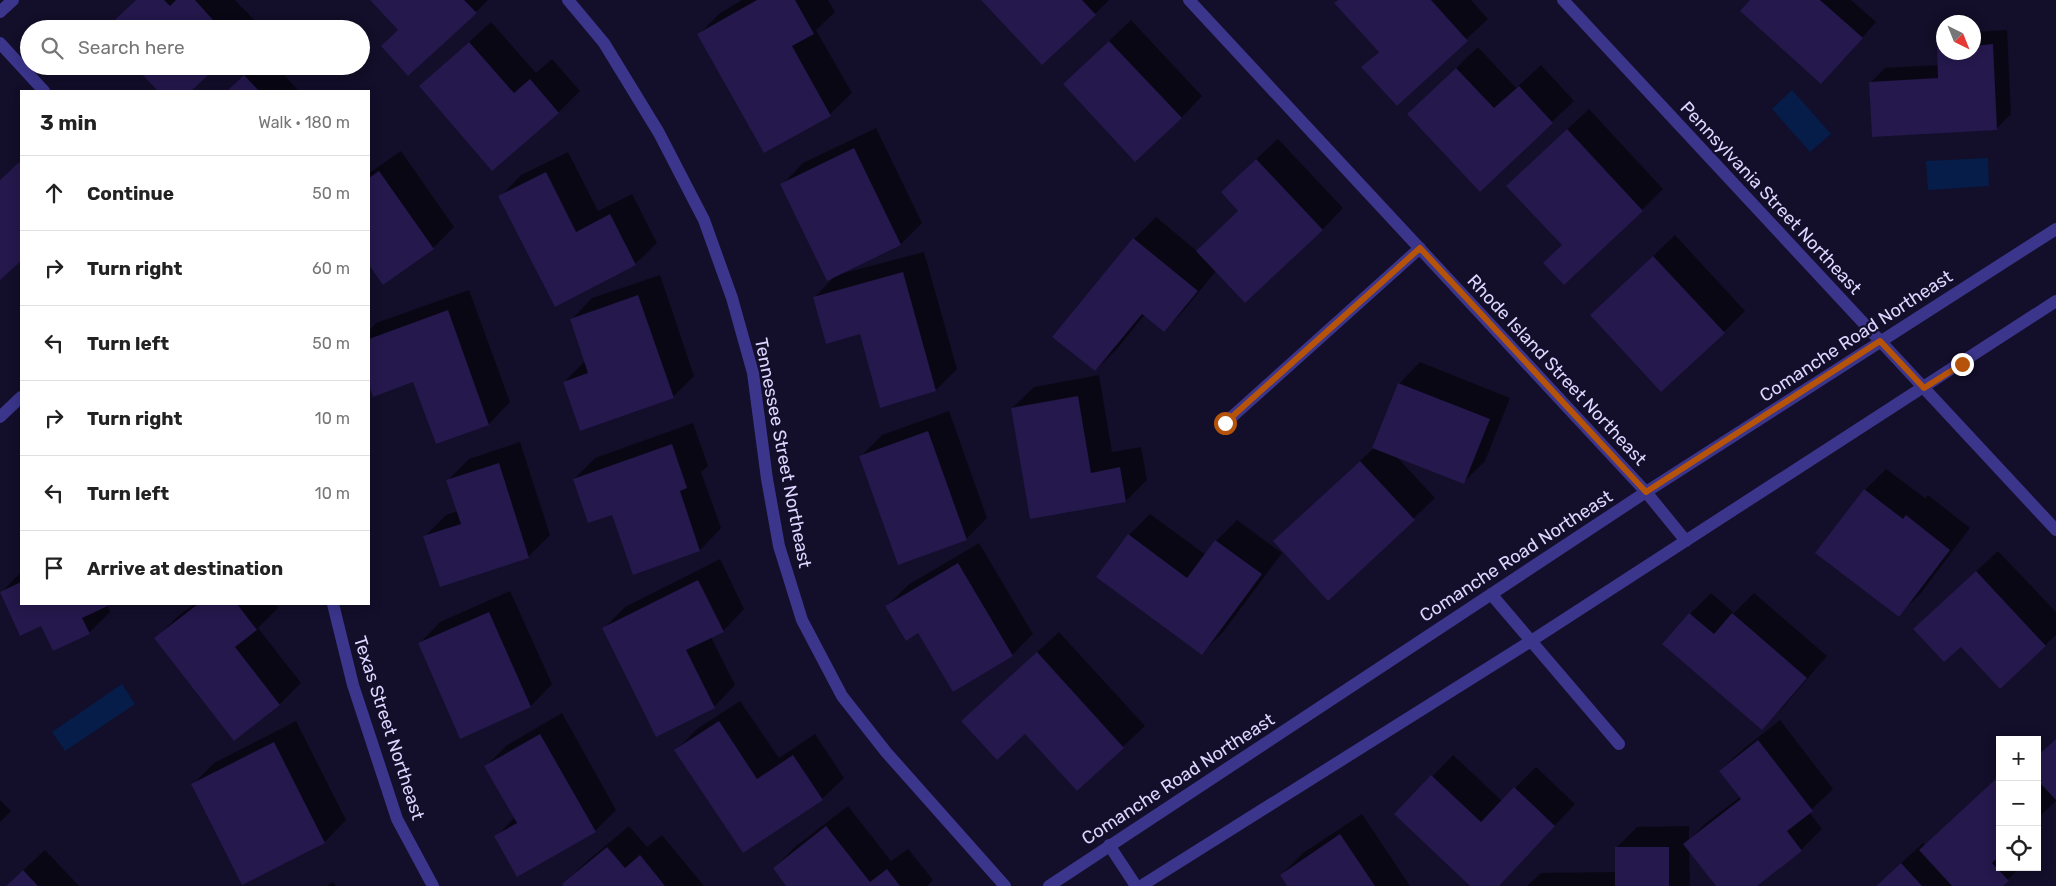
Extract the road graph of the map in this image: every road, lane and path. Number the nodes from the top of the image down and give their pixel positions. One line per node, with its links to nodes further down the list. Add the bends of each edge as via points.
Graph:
1 (13, 0): 5 (street)
2 (568, 0): 27 (street, Tennessee Street Northeast, via 604,43 659,132 704,220 732,298 752,372 780,546 802,620 842,696 886,752)
3 (1189, 0): 11 (street, Rhode Island Street Northeast)
4 (1563, 0): 13 (street, Pennsylvania Street Northeast)
5 (0, 12)
6 (0, 43): 7 (street)
7 (20, 65)
8 (29, 75): 9 (street)
9 (43, 90)
10 (2056, 229): 13 (street, Comanche Road Northeast)
11 (1420, 248): 17 (street); 18 (street, Rhode Island Street Northeast)
12 (2056, 301): 14 (street)
13 (1880, 341): 14 (street, Pennsylvania Street Northeast); 18 (street, Comanche Road Northeast)
14 (1924, 388): 19 (street, Pennsylvania Street Northeast); 20 (street)
15 (20, 398): 16 (street)
16 (0, 417)
17 (1225, 423)
18 (1646, 492): 20 (street, Rhode Island Street Northeast); 21 (street, Comanche Road Northeast)
19 (2056, 530)
20 (1686, 541): 23 (street)
21 (1491, 594): 23 (street); 25 (street, Comanche Road Northeast)
22 (332, 605): 26 (street, Texas Street Northeast, via 353,685 397,819)
23 (1531, 641): 24 (street); 30 (street)
24 (1619, 744)
25 (1109, 845): 28 (street, Comanche Road Northeast); 29 (street)
26 (433, 886)
27 (1005, 886)
28 (1049, 886)
29 (1136, 886)
30 (1141, 886)

